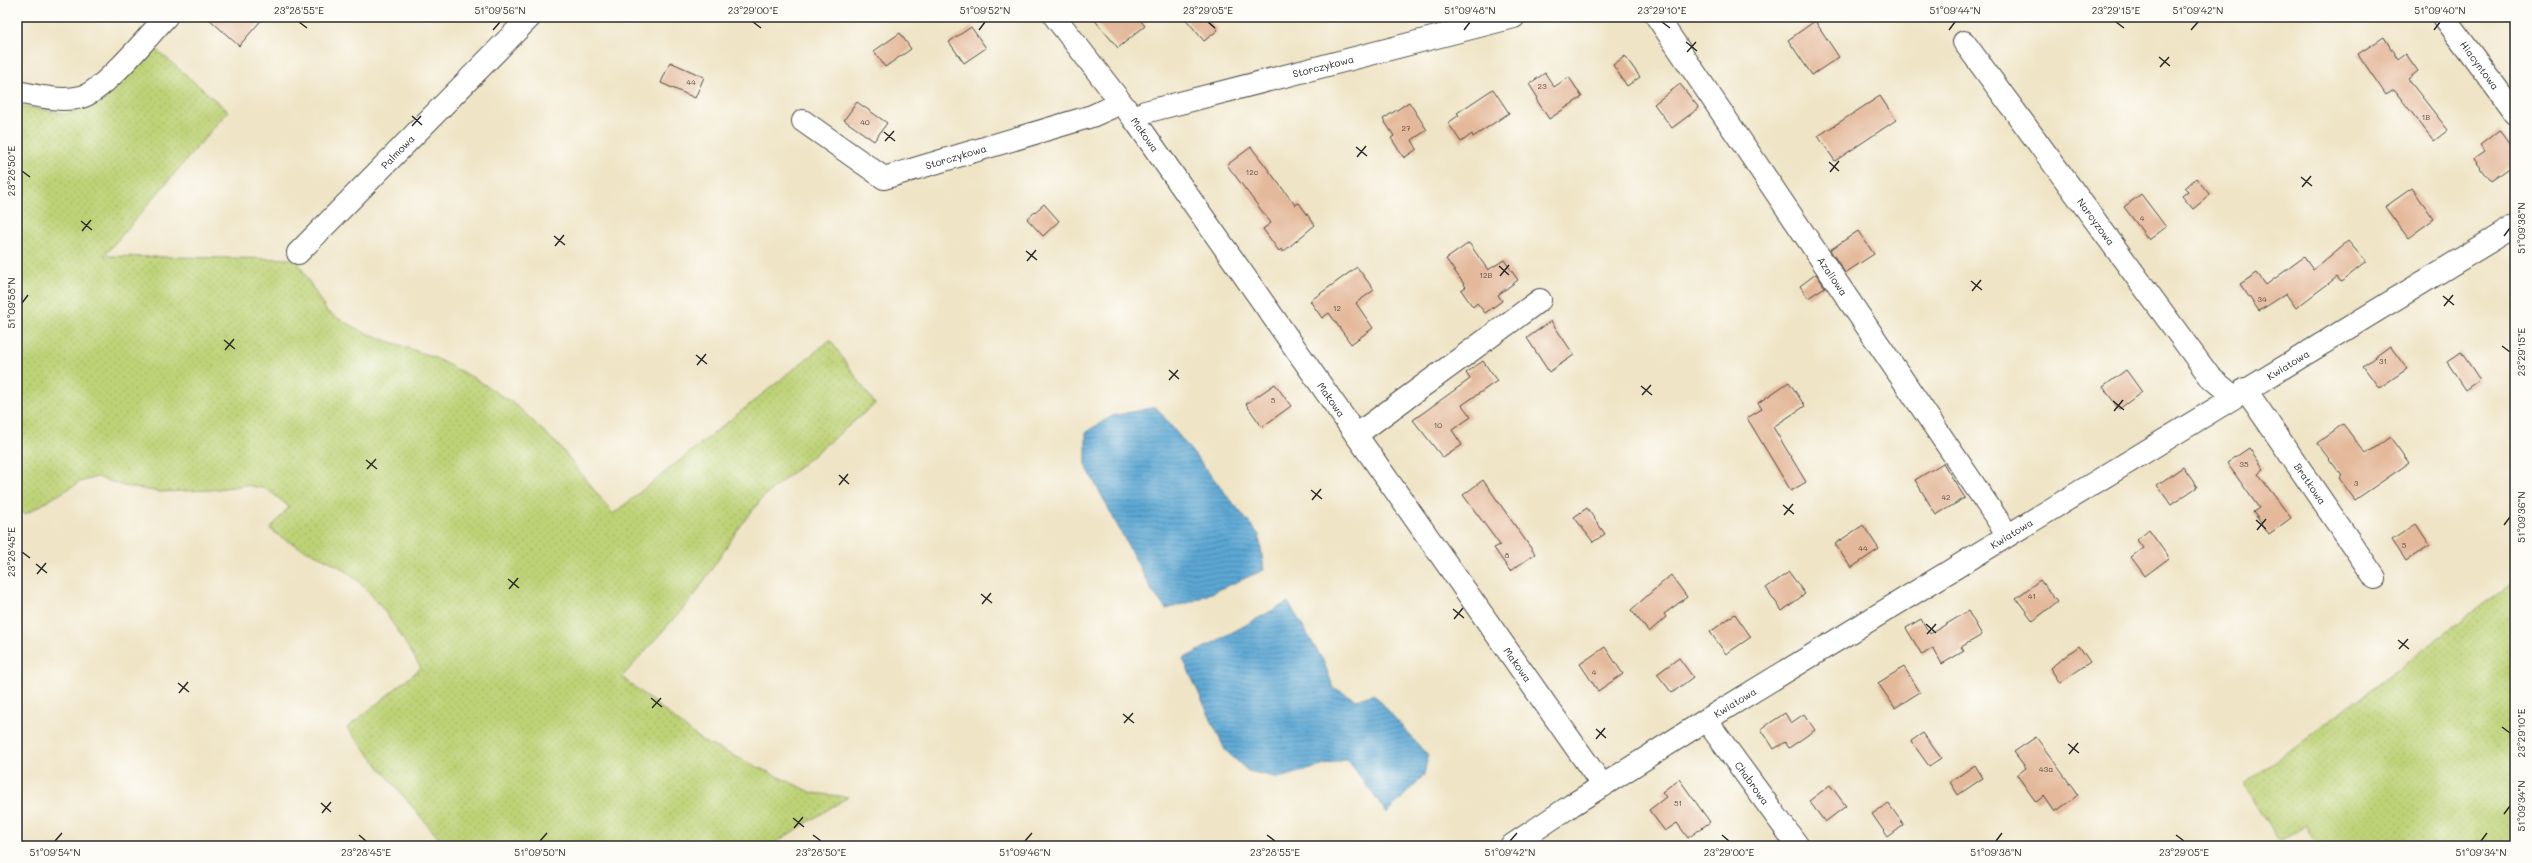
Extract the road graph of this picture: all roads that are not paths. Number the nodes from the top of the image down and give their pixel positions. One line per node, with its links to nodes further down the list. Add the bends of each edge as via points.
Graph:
1 (166, 17): 8 (street, via 102,85 82,97 58,99)
2 (530, 17): 13 (street, Palmowa)
3 (1055, 17): 9 (street, Makowa)
4 (1514, 17): 9 (street, Storczykowa, via 1153,110)
5 (1657, 17): 17 (street, Azaliowa)
6 (2444, 17): 10 (street, Hiacyntowa)
7 (1964, 42): 15 (street, Narcyzowa, via 2210,377)
8 (17, 92)
9 (1127, 111): 11 (street, Storczykowa, via 1092,116 884,178); 16 (street, Makowa)
10 (2515, 113)
11 (803, 120)
12 (2515, 226): 15 (street, Kwiatowa)
13 (298, 253)
14 (1540, 300): 16 (street)
15 (2239, 393): 17 (street, Kwiatowa); 18 (street, Bratkowa)
16 (1356, 435): 20 (street, Makowa)
17 (2008, 535): 19 (street, Kwiatowa)
18 (2375, 578)
19 (1706, 720): 20 (street, Kwiatowa); 22 (street, Chabrowa)
20 (1603, 786): 21 (street, Kwiatowa)
21 (1512, 846)
22 (1798, 846)

